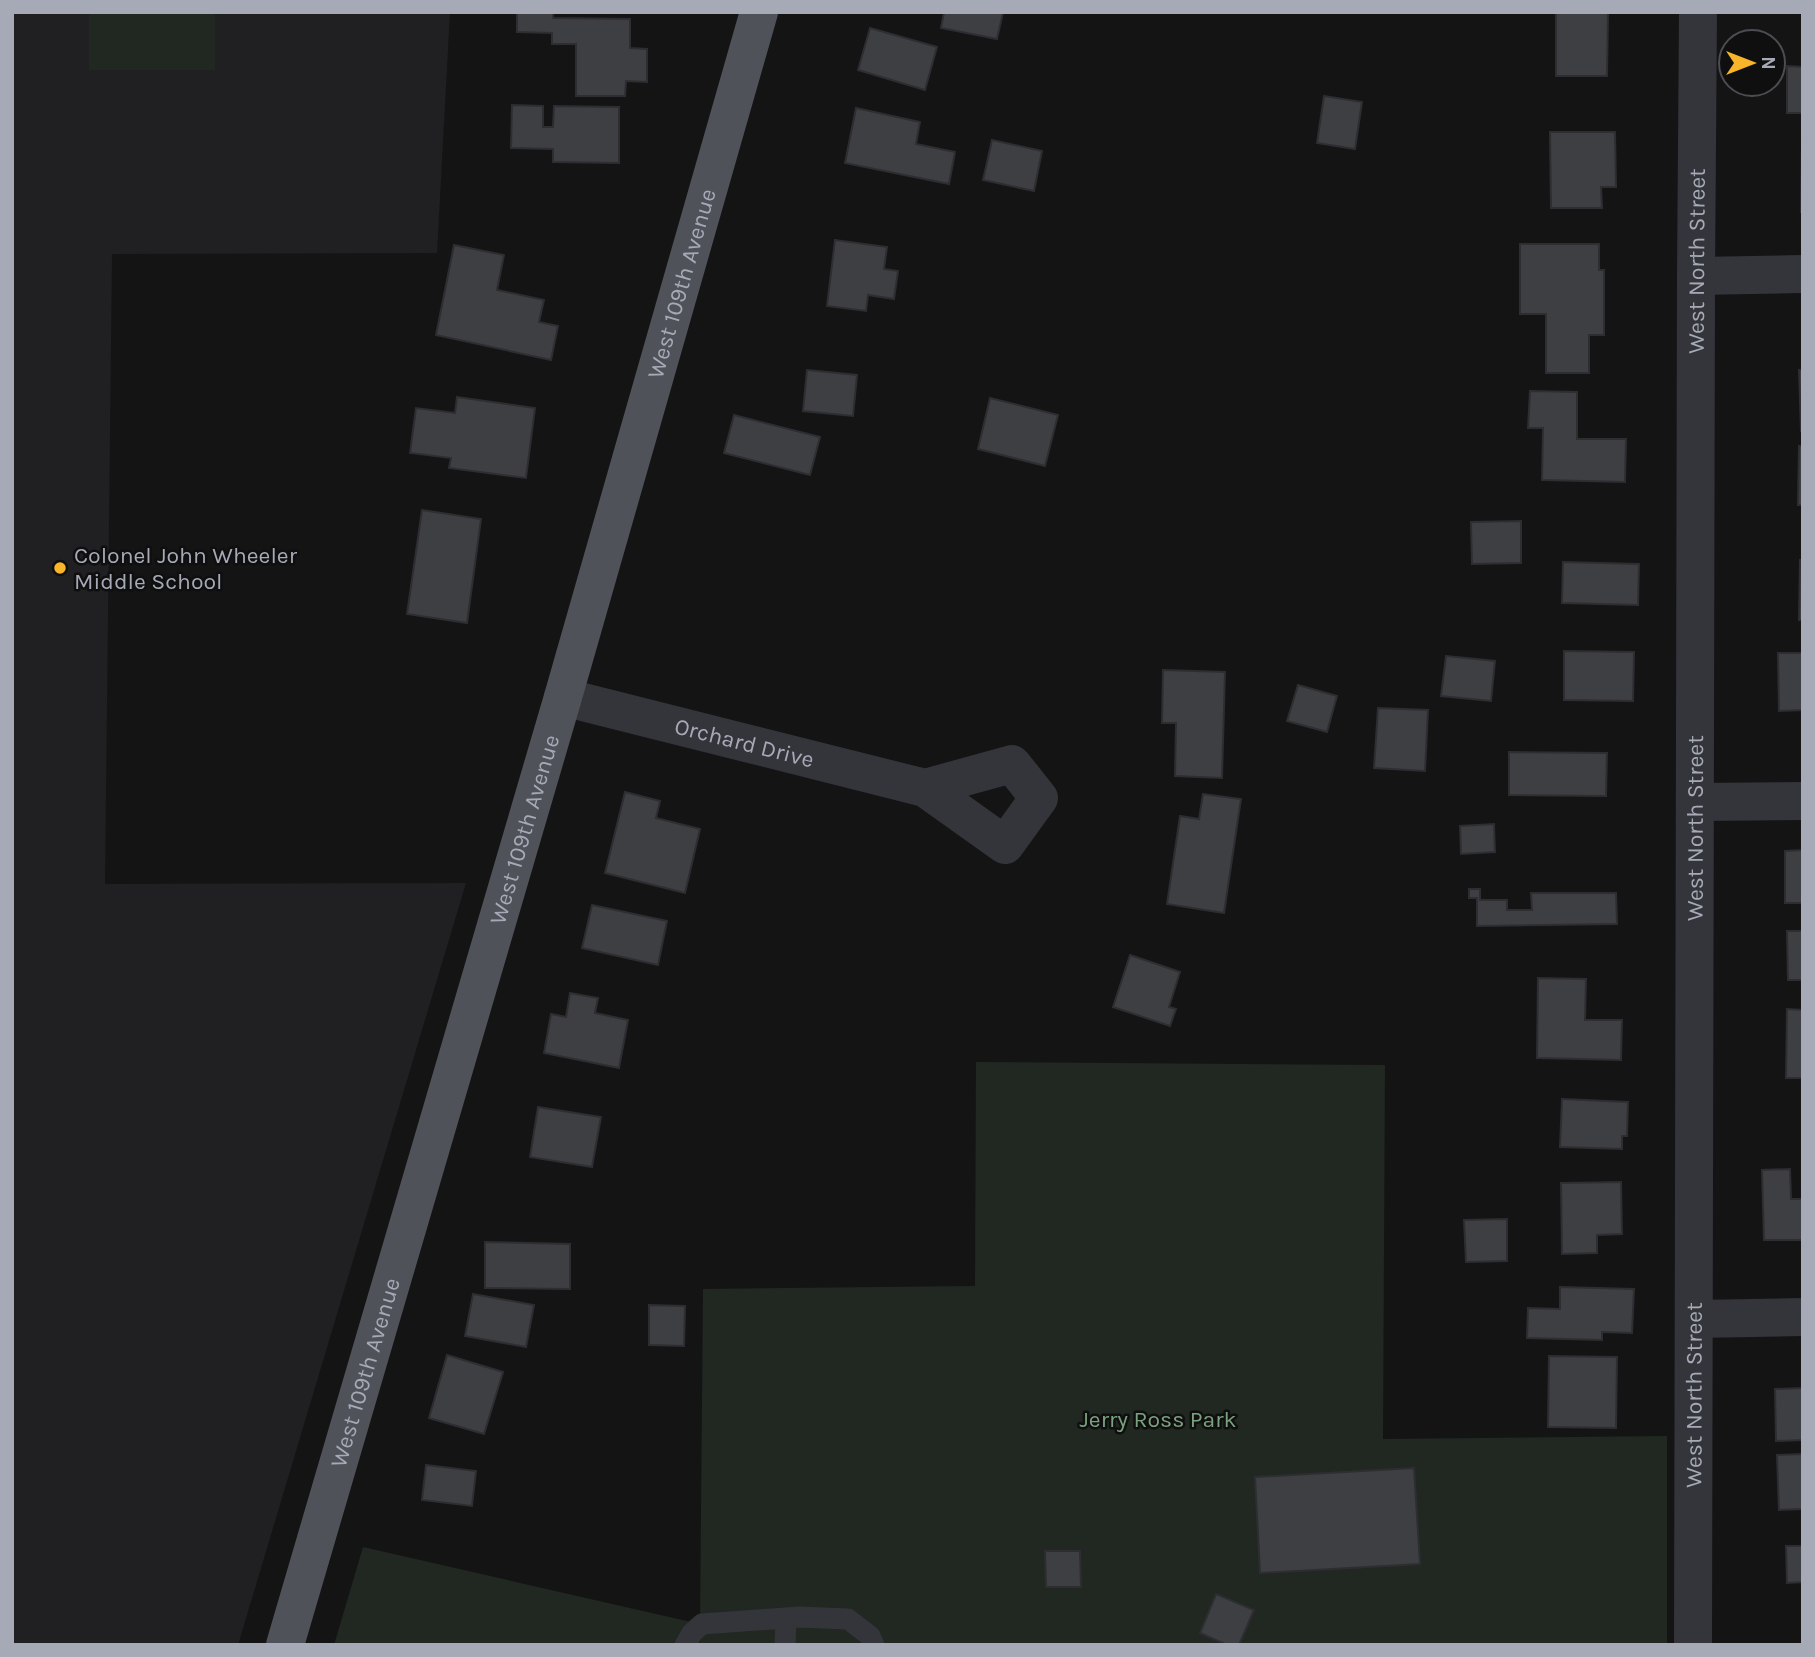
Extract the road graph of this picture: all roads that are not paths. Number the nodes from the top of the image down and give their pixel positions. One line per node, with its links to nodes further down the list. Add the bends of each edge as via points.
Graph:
1 (759, 12): 5 (main road, West 109th Avenue)
2 (1698, 12): 4 (street, West North Street)
3 (1803, 274): 4 (street)
4 (1696, 276): 8 (street, West North Street)
5 (563, 697): 6 (street, Orchard Drive); 12 (main road, West 109th Avenue)
6 (925, 788)
7 (1803, 801): 8 (street)
8 (1695, 802): 10 (street, West North Street)
9 (1803, 1317): 10 (street)
10 (1695, 1319): 16 (street, West North Street)
11 (786, 1618): 13 (lane, via 702,1624); 14 (lane); 15 (lane, via 848,1619 870,1636)
12 (285, 1645)
13 (685, 1645)
14 (785, 1645)
15 (874, 1645)
16 (1693, 1645)

